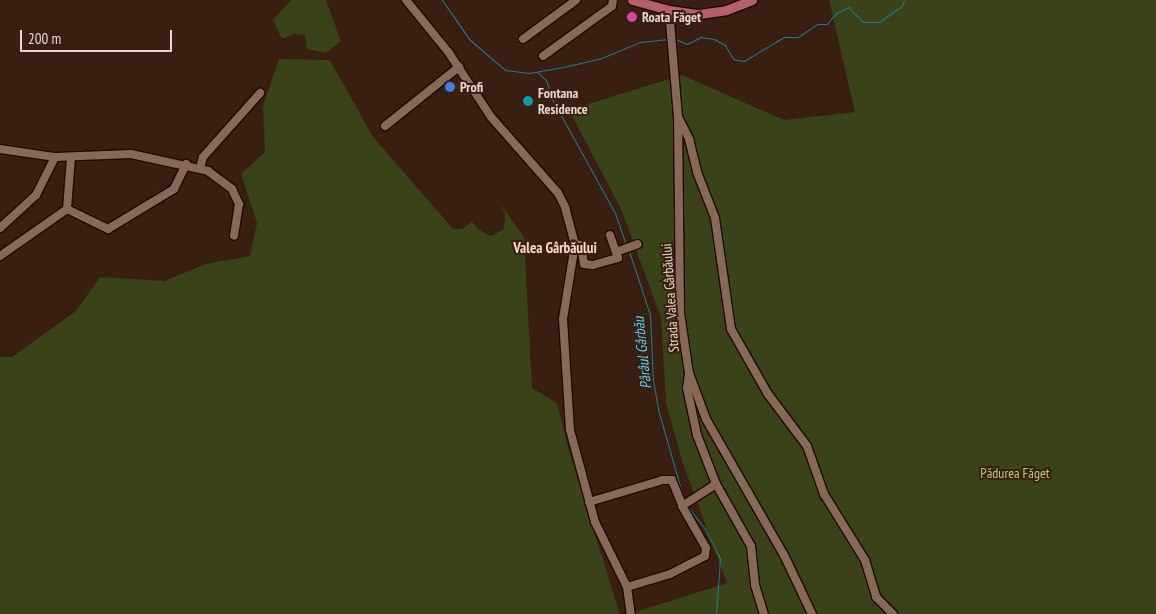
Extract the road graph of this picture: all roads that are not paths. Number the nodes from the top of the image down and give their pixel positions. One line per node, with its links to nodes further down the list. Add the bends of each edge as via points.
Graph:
1 (406, 0): 9 (street)
2 (576, 0): 7 (street)
3 (613, 0): 8 (street, via 612,6)
4 (632, 0): 6 (main road)
5 (752, 0): 6 (main road, via 710,13)
6 (669, 10): 11 (street, Strada Valea Gârbăului)
7 (523, 39)
8 (543, 56)
9 (459, 67): 12 (street); 22 (street, via 491,117 558,193)
10 (260, 93): 17 (street, via 203,157)
11 (678, 117): 24 (street, Strada Valea Gârbăului, via 680,312); 32 (street, via 690,139 697,172 714,212 731,329 768,394 807,446 824,494 865,560 876,597)
12 (385, 126)
13 (0, 149): 14 (street)
14 (55, 157): 15 (street); 19 (street, via 36,195)
15 (71, 157): 16 (street, via 131,154); 18 (street)
16 (186, 164): 17 (street); 18 (street, via 174,189 108,230)
17 (200, 168): 21 (street, via 220,178 232,189 239,204)
18 (67, 209): 23 (street)
19 (0, 228)
20 (610, 234): 22 (street, via 627,247 618,258 593,266 584,264 581,244)
21 (234, 236)
22 (575, 244): 26 (street, via 564,309 567,409)
23 (0, 256)
24 (689, 373): 25 (street, via 687,388 697,435); 31 (street, Strada Valea Gârbăului, via 706,419 784,555)
25 (716, 484): 27 (street); 30 (street, via 751,546 755,585)
26 (589, 502): 27 (street, via 672,480); 28 (street, via 603,544)
27 (684, 503): 28 (street, via 706,548 705,556 670,574)
28 (627, 587): 29 (street)
29 (631, 614)
30 (764, 614)
31 (812, 614)
32 (893, 614)

